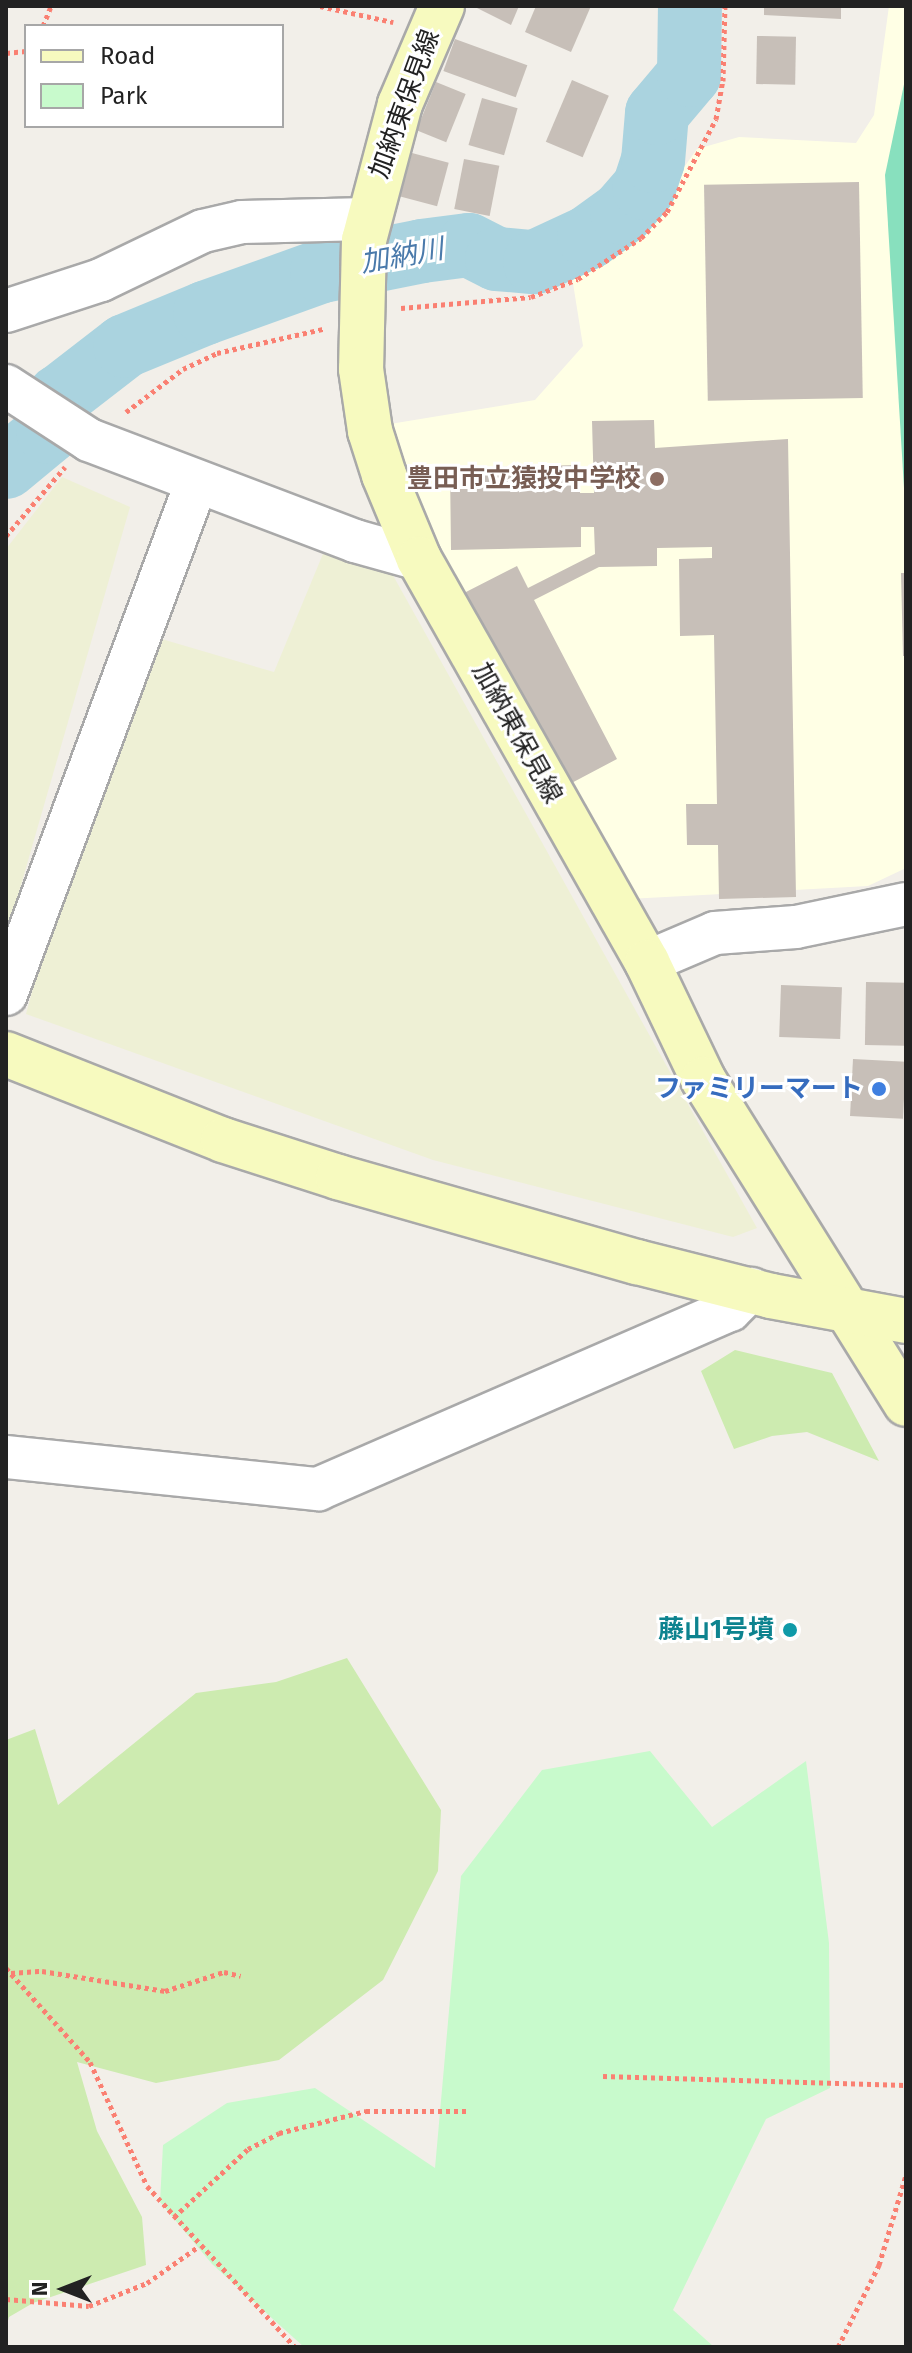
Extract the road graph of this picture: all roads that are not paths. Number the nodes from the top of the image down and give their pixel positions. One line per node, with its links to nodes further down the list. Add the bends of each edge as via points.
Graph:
1 (436, 20): 2 (main road, 加納東保見線, via 400,104)
2 (365, 229): 3 (street, via 242,222 203,231 101,280); 6 (main road, 加納東保見線, via 360,320 370,431)
3 (6, 311)
4 (10, 389): 5 (street, via 80,434)
5 (197, 481): 6 (street); 9 (street)
6 (419, 559): 8 (main road, 加納東保見線)
7 (906, 904): 8 (street, via 796,927 715,933)
8 (647, 962): 12 (main road, 加納東保見線, via 703,1079)
9 (6, 994)
10 (6, 1054): 11 (main road, via 223,1140 323,1172)
11 (751, 1289): 12 (main road); 15 (street, via 730,1310 663,1341 318,1489)
12 (843, 1309): 13 (main road); 14 (main road, 加納東保見線)
13 (906, 1321)
14 (906, 1404)
15 (6, 1457)

